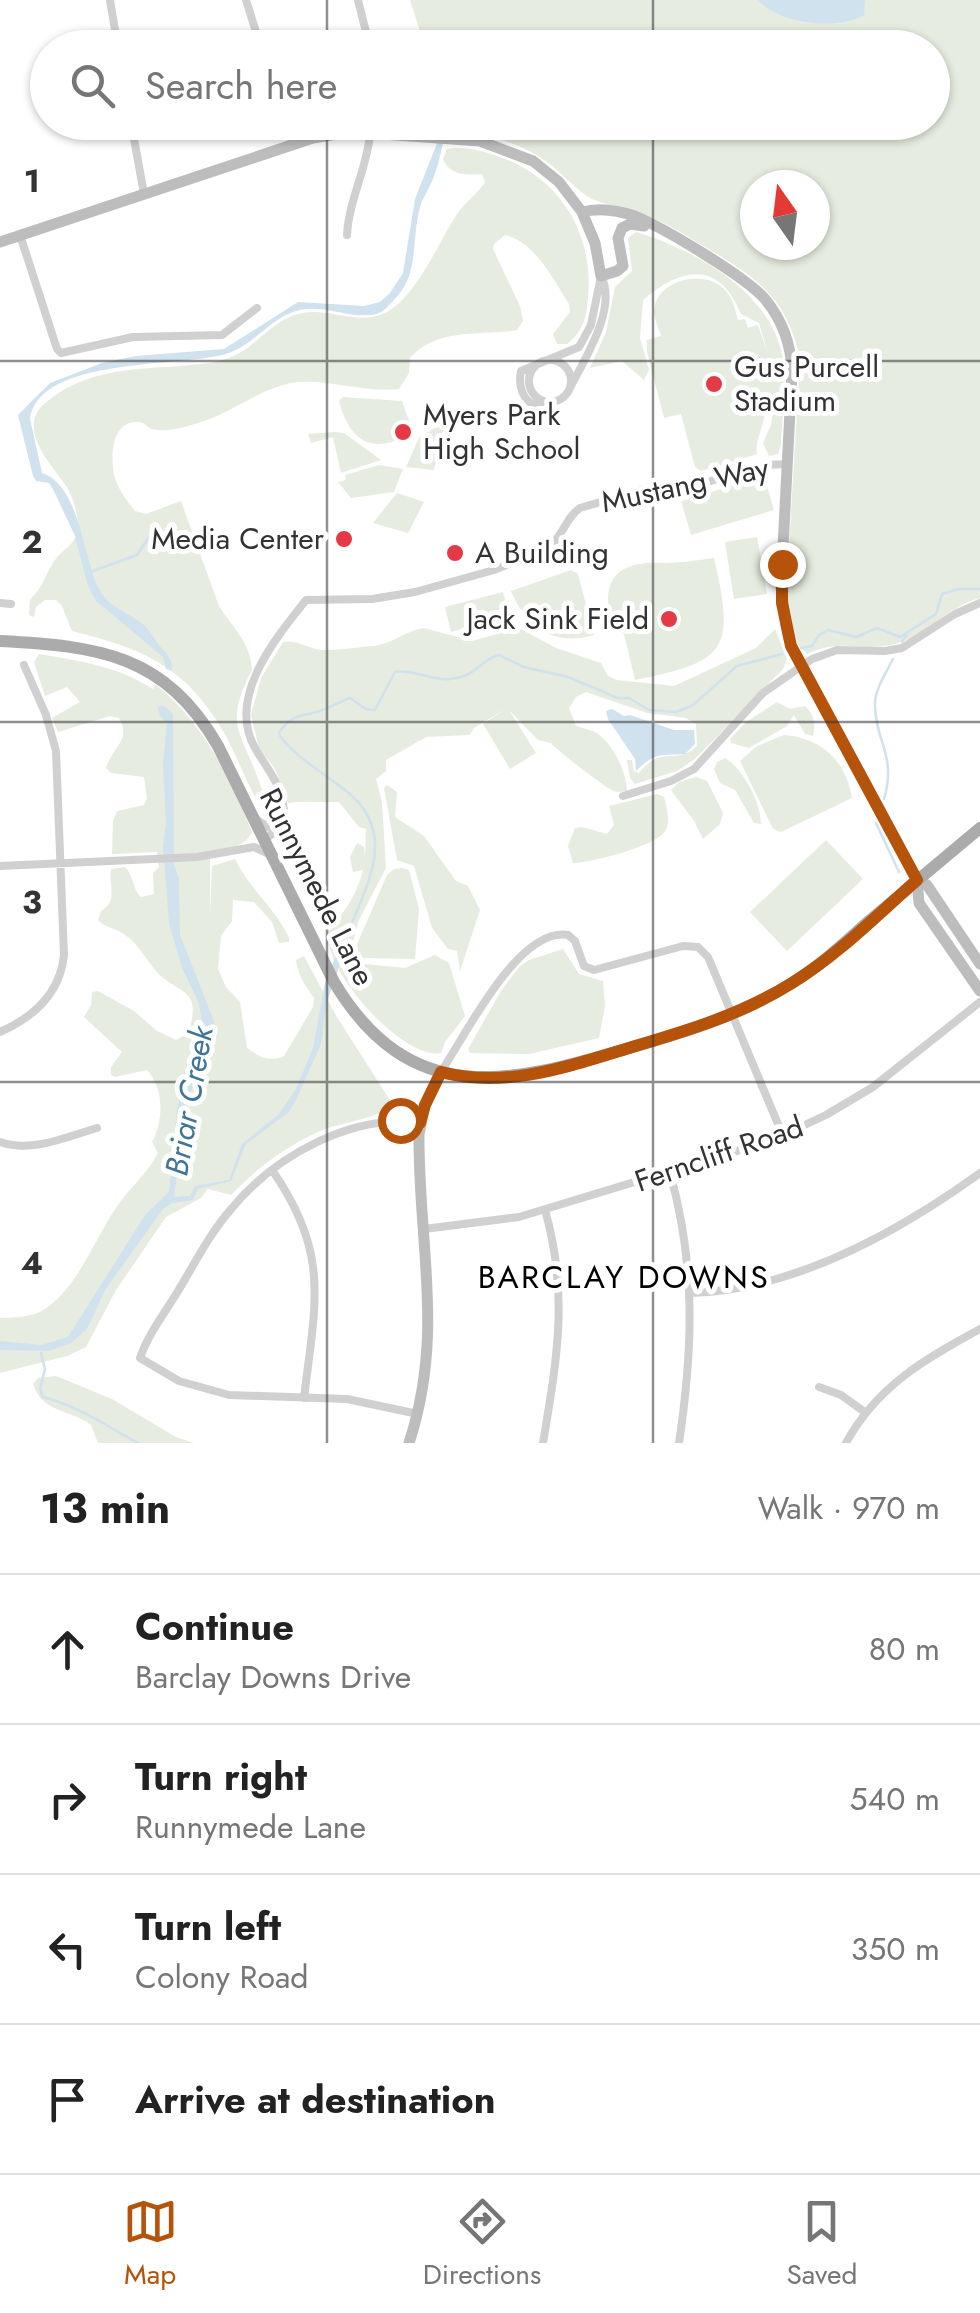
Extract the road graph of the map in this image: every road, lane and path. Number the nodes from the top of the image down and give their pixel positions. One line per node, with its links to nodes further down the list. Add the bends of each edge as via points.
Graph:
1 (110, 0): 4 (street)
2 (246, 0): 5 (street)
3 (358, 0): 6 (street)
4 (115, 30)
5 (255, 30)
6 (366, 30)
7 (134, 140): 13 (street)
8 (292, 140): 12 (street)
9 (308, 140): 12 (street)
10 (374, 140): 16 (street)
11 (472, 140): 14 (street, via 512,150 550,174)
12 (293, 144): 13 (street)
13 (144, 194): 17 (street)
14 (582, 212): 15 (street, via 621,212); 19 (street)
15 (662, 232): 19 (street, via 624,226 618,238 622,266); 23 (street, via 742,278 776,315 792,363)
16 (346, 235)
17 (20, 236): 18 (street); 20 (street, via 58,352 140,337 222,334)
18 (0, 242)
19 (601, 276): 21 (street, via 585,339); 22 (street, via 600,324)
20 (256, 308)
21 (544, 361): 22 (street, via 568,369); 22 (street, via 523,368 520,378 535,406 556,402)
22 (570, 388)
23 (788, 464): 29 (street, via 782,603); 31 (street, Mustang Way, via 687,488 654,486 580,508 548,548 443,585 372,599 306,600 264,659 246,708 252,742 274,773)
24 (0, 603): 26 (street)
25 (980, 603): 29 (street, via 902,648 837,650)
26 (11, 604)
27 (0, 641): 32 (main road, Runnymede Lane, via 93,649 162,678 207,728)
28 (24, 665): 37 (street, via 55,745)
29 (802, 665): 30 (street, via 764,693 694,769); 39 (street)
30 (624, 796)
31 (282, 809): 32 (street, via 272,828); 34 (street, via 282,827)
32 (252, 815): 34 (main road, Runnymede Lane)
33 (980, 828): 39 (main road, Runnymede Lane)
34 (263, 838): 35 (street); 36 (main road, Runnymede Lane)
35 (239, 849): 36 (street, via 261,848); 37 (street)
36 (275, 862): 45 (main road, Runnymede Lane, via 356,1014 396,1050)
37 (60, 864): 38 (street); 44 (street, via 60,974 35,1013)
38 (0, 866)
39 (917, 880): 40 (street); 41 (street, via 920,904); 43 (main road, Runnymede Lane, via 808,972)
40 (980, 964)
41 (980, 990)
42 (980, 1002): 48 (street, Ferncliff Road, via 874,1087)
43 (731, 1015): 45 (main road, Runnymede Lane, via 538,1074 488,1079); 45 (street, via 698,947 586,968 574,942 560,934 526,952 501,979); 48 (street)
44 (0, 1032)
45 (441, 1072): 46 (street)
46 (420, 1123): 50 (street, via 390,1120 346,1131); 54 (street)
47 (97, 1128): 49 (street, via 32,1146)
48 (783, 1136): 51 (street, Ferncliff Road)
49 (0, 1142)
50 (272, 1170): 58 (street, via 302,1221 315,1270); 58 (street, via 213,1232 140,1358 214,1392)
51 (670, 1173): 53 (street, Ferncliff Road); 55 (street, via 687,1244)
52 (980, 1174): 55 (street, via 905,1222 827,1259 744,1287)
53 (545, 1210): 54 (street, Ferncliff Road); 62 (street, via 560,1299)
54 (424, 1229): 60 (street, via 430,1332)
55 (690, 1293): 63 (street)
56 (980, 1329): 59 (street, via 908,1370)
57 (819, 1387): 59 (street)
58 (304, 1398): 60 (street, via 347,1398)
59 (866, 1413): 64 (street)
60 (418, 1414): 61 (street)
61 (409, 1443)
62 (543, 1443)
63 (679, 1443)
64 (846, 1443)

